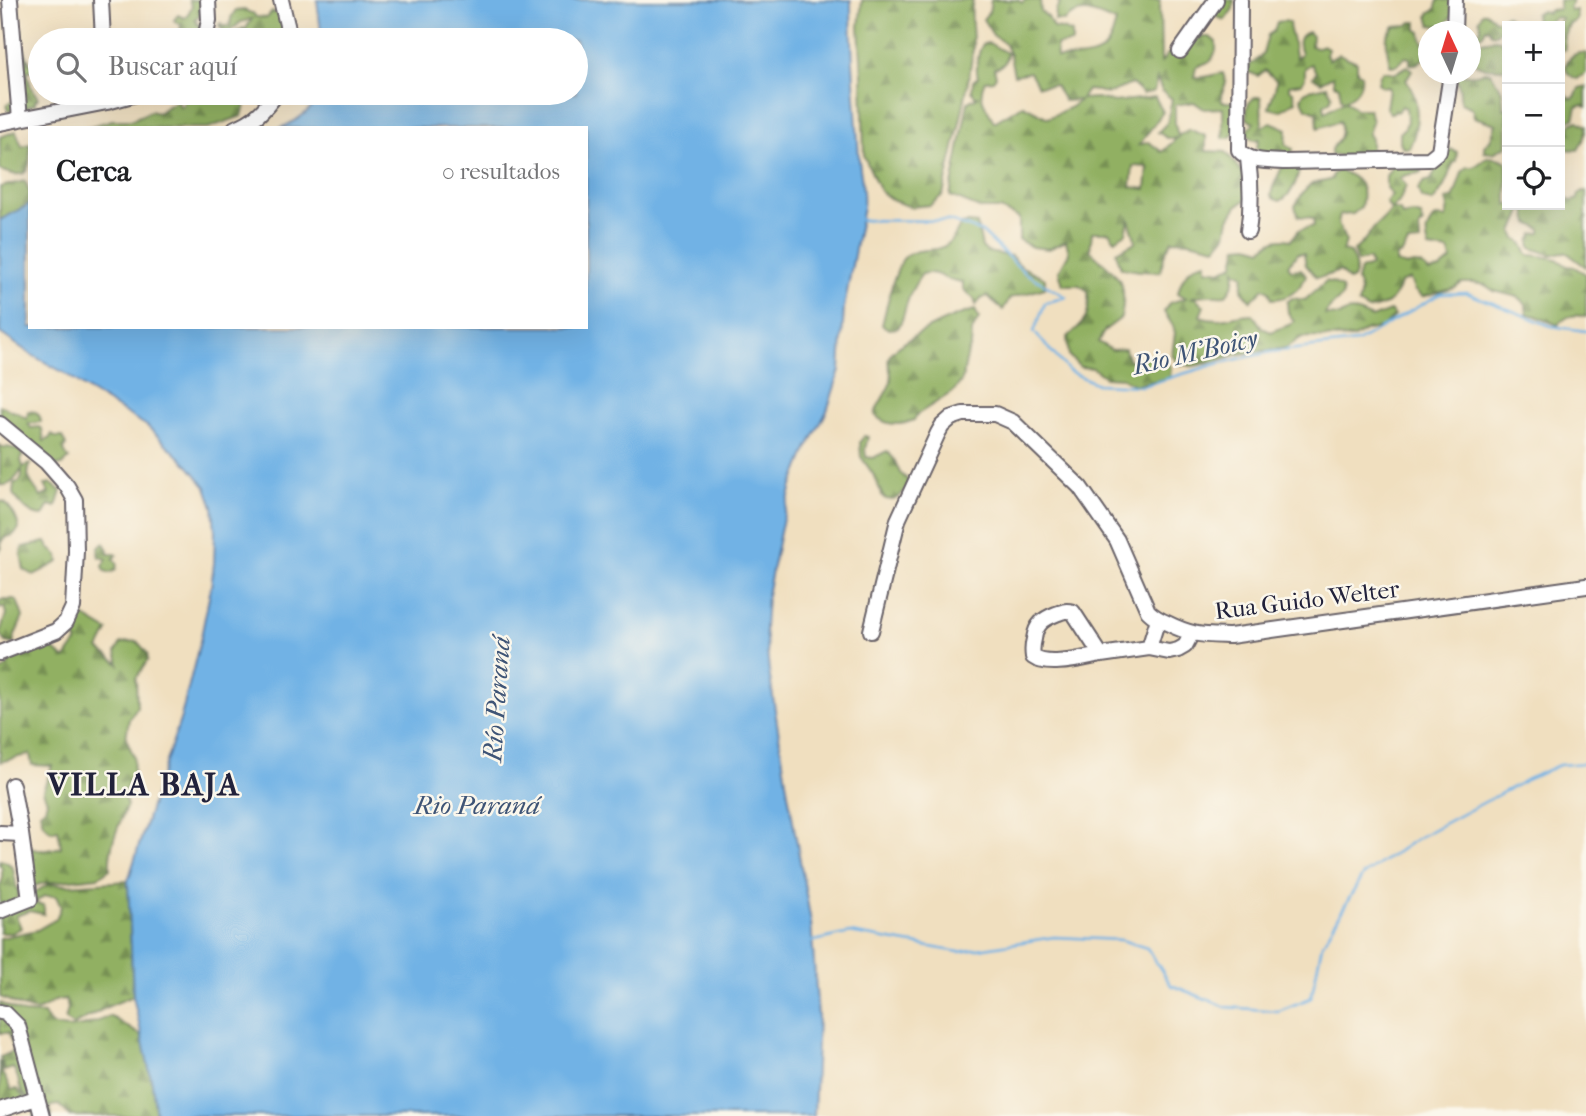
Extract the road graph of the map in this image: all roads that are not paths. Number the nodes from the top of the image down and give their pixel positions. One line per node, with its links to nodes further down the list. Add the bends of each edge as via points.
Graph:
1 (10, 0): 16 (street)
2 (101, 0): 9 (street)
3 (208, 0): 10 (street)
4 (281, 0): 11 (street)
5 (1216, 0): 12 (street)
6 (1240, 0): 19 (street)
7 (1455, 0): 8 (street)
8 (1454, 21)
9 (102, 28)
10 (207, 28)
11 (288, 28)
12 (1180, 51)
13 (1450, 84): 19 (street, via 1439,151 1429,159 1287,162)
14 (75, 105): 16 (street)
15 (268, 105): 18 (street)
16 (20, 119): 17 (street)
17 (0, 123)
18 (240, 126)
19 (1244, 154): 20 (street, via 1251,185)
20 (1248, 231)
21 (0, 424): 27 (street, via 67,486 75,500 76,551 73,607 66,622 56,631)
22 (1586, 586): 25 (street, Rua Guido Welter, via 1230,636)
23 (1158, 618): 24 (street, Rua Guido Welter, via 1148,611 1117,540 1080,487 1013,422 978,413 951,418 938,433 898,520); 25 (street, Rua Guido Welter); 26 (street)
24 (871, 631)
25 (1192, 634): 26 (street, via 1178,650)
26 (1149, 648): 28 (street)
27 (0, 653)
28 (1101, 655): 28 (street, via 1040,662 1033,657 1035,630 1046,618 1073,612)
29 (12, 785): 31 (street)
30 (0, 833): 31 (street)
31 (22, 834): 32 (street, via 30,899)
32 (0, 911)
33 (0, 1012): 34 (street, via 18,1026)
34 (36, 1098): 35 (street); 36 (street)
35 (0, 1110)
36 (42, 1116)

